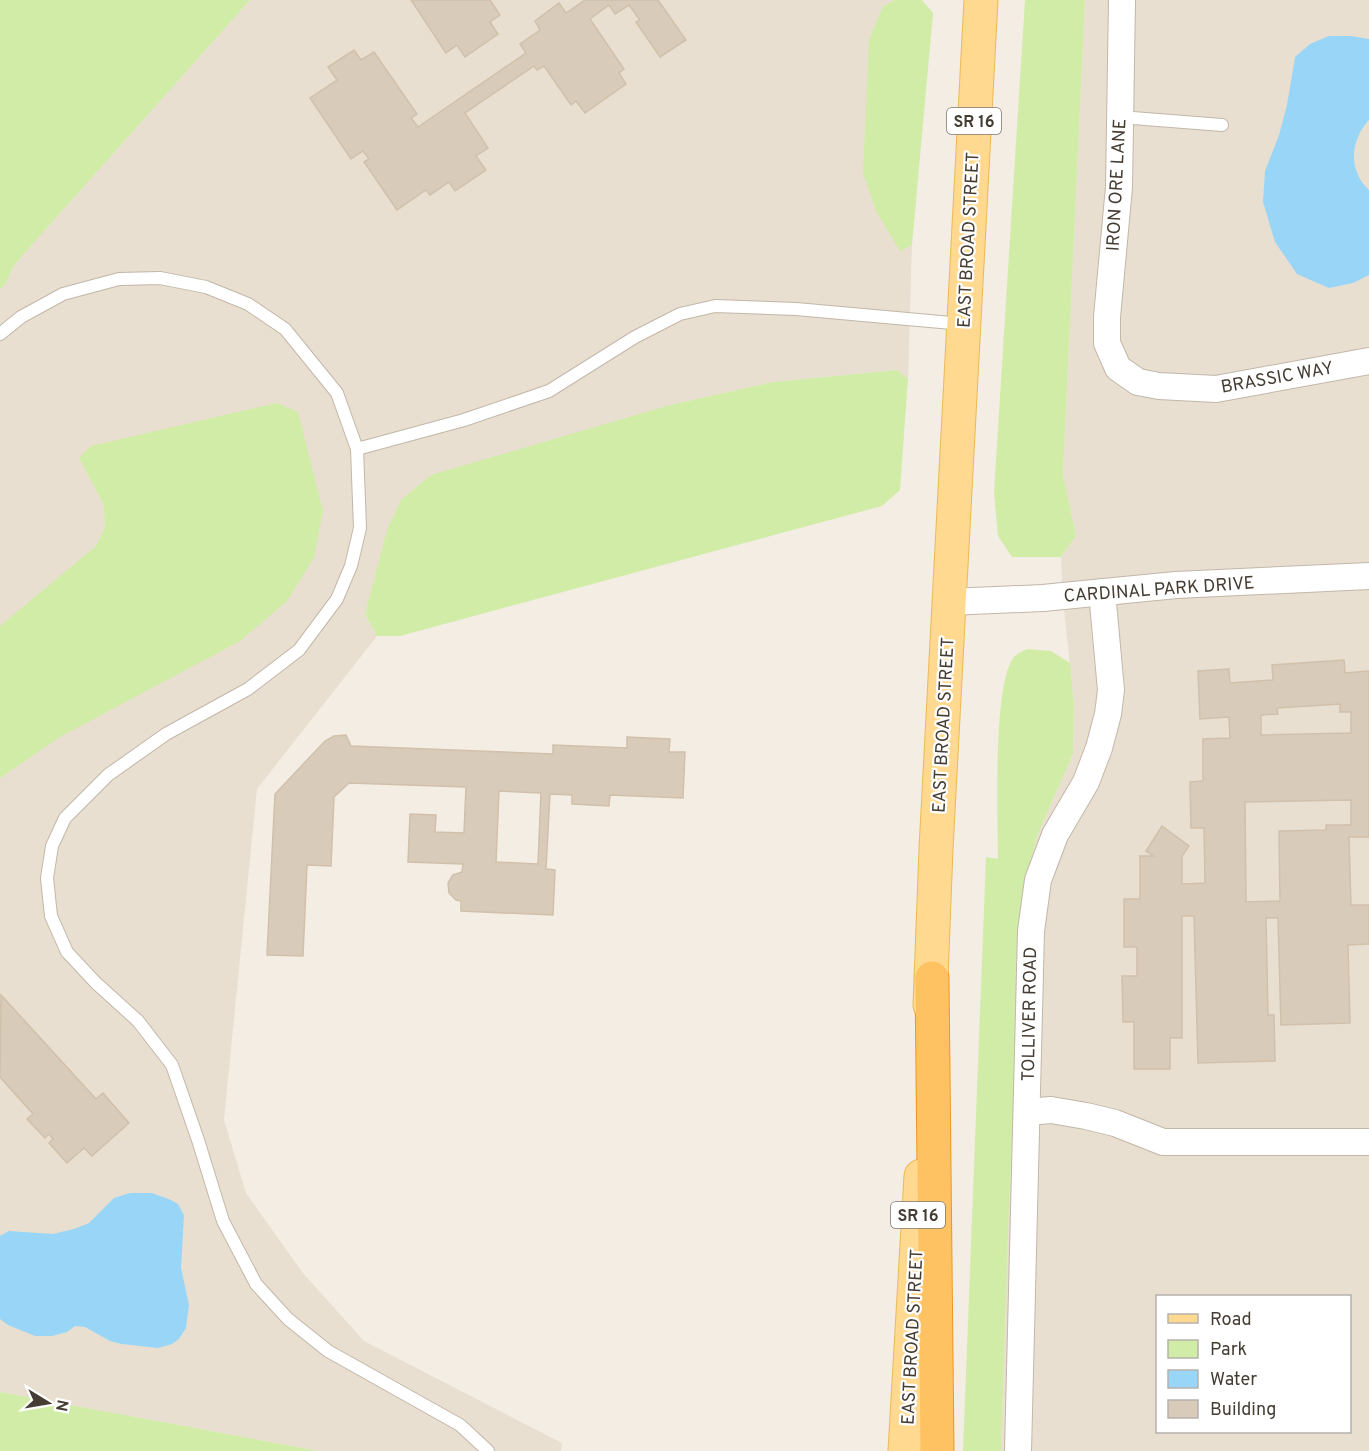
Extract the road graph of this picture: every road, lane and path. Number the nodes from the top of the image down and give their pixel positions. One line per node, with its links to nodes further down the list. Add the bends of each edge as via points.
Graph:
1 (981, 0): 5 (main road, EAST BROAD STREET / SR 16)
2 (1122, 0): 3 (street, IRON ORE LANE)
3 (1120, 117): 4 (lane); 8 (street, IRON ORE LANE, via 1119,187 1107,317 1107,343)
4 (1222, 125)
5 (964, 324): 9 (lane, via 715,306 680,314 635,337 549,391 464,420); 12 (main road, EAST BROAD STREET / SR 16)
6 (0, 334): 9 (lane, via 21,317 63,294 119,279 160,278 206,286 248,304 285,329 337,393)
7 (1369, 361): 8 (street, BRASSIC WAY, via 1216,389 1138,382)
8 (1118, 368)
9 (357, 449): 16 (lane, via 360,528 351,566 337,599 299,650 248,689 166,734 108,775 65,818 52,846 47,878 51,916 68,952 138,1021 172,1065 223,1221 256,1284 288,1319 328,1352 460,1425)
10 (1369, 576): 11 (street, CARDINAL PARK DRIVE)
11 (1102, 592): 12 (street, CARDINAL PARK DRIVE); 14 (street, TOLLIVER ROAD, via 1111,690 1108,714 1086,782 1055,835 1038,880 1031,931)
12 (949, 602): 13 (main road, EAST BROAD STREET / SR 16)
13 (932, 978): 17 (main road, EAST BROAD STREET / SR 16); 18 (highway)
14 (1027, 1112): 15 (street, via 1051,1110 1115,1123 1163,1142); 19 (street, TOLLIVER ROAD)
15 (1369, 1142)
16 (488, 1451)
17 (905, 1451)
18 (937, 1451)
19 (1018, 1451)

